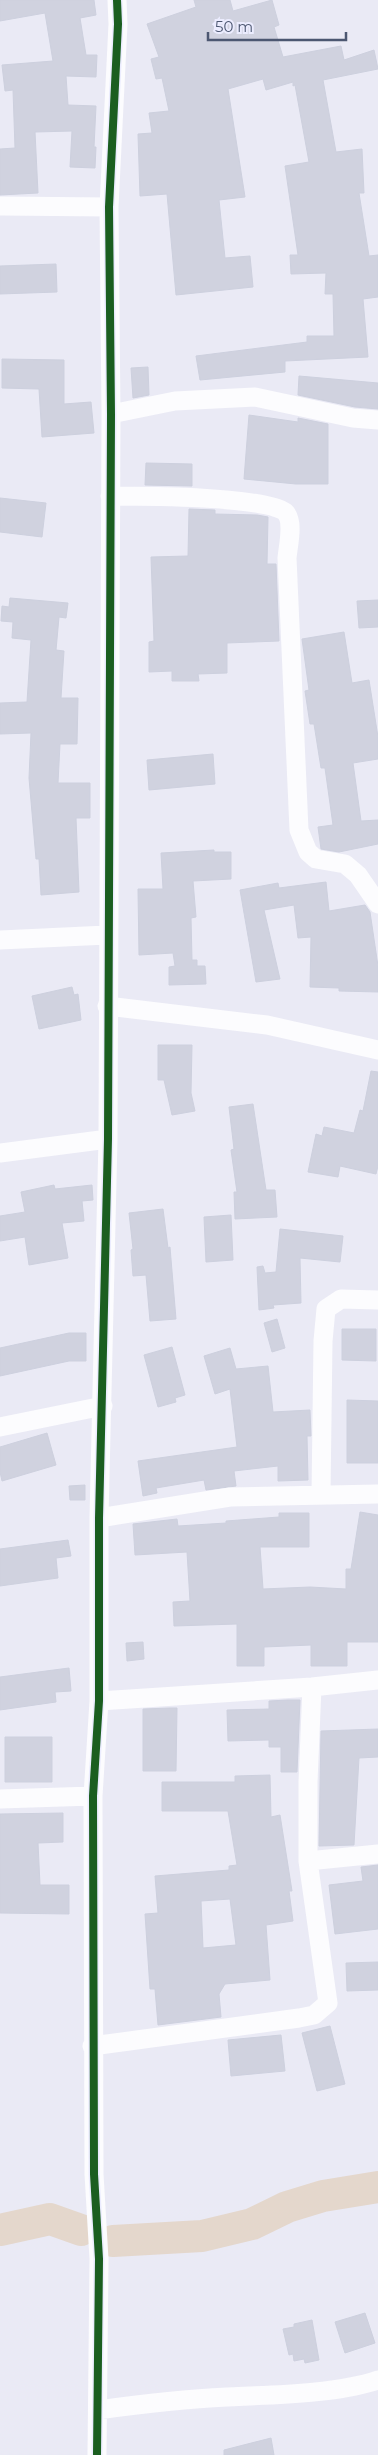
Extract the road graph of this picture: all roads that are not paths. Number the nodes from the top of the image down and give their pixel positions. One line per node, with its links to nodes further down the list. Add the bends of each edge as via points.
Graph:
1 (117, 0): 3 (street)
2 (0, 206): 3 (street)
3 (109, 207): 4 (street)
4 (111, 414): 5 (street, via 175,401 256,397 353,418); 6 (street)
5 (378, 420)
6 (110, 496): 7 (street, via 233,500 274,507 286,513 289,520 287,558 299,830 308,852 316,859 345,864 358,875); 8 (street)
7 (378, 904)
8 (107, 935): 9 (street); 10 (street)
9 (0, 940)
10 (107, 1006): 11 (street, via 267,1025); 12 (street)
11 (378, 1050)
12 (108, 1139): 13 (street); 15 (street)
13 (0, 1153)
14 (378, 1300): 17 (street, via 341,1299 326,1309 322,1342)
15 (103, 1406): 16 (street); 19 (street)
16 (0, 1427)
17 (321, 1494): 18 (street); 19 (street, via 230,1497)
18 (378, 1494)
19 (99, 1518): 22 (street)
20 (378, 1680): 21 (street)
21 (312, 1687): 22 (street); 26 (street)
22 (99, 1701): 23 (street)
23 (93, 1796): 24 (street); 27 (street)
24 (0, 1799)
25 (378, 1854): 26 (street)
26 (308, 1861): 27 (street, via 328,2002 314,2015)
27 (92, 2046): 29 (street, via 99,2258)
28 (378, 2380): 29 (street, via 362,2386 174,2400)
29 (98, 2410): 30 (street)
30 (97, 2455)

